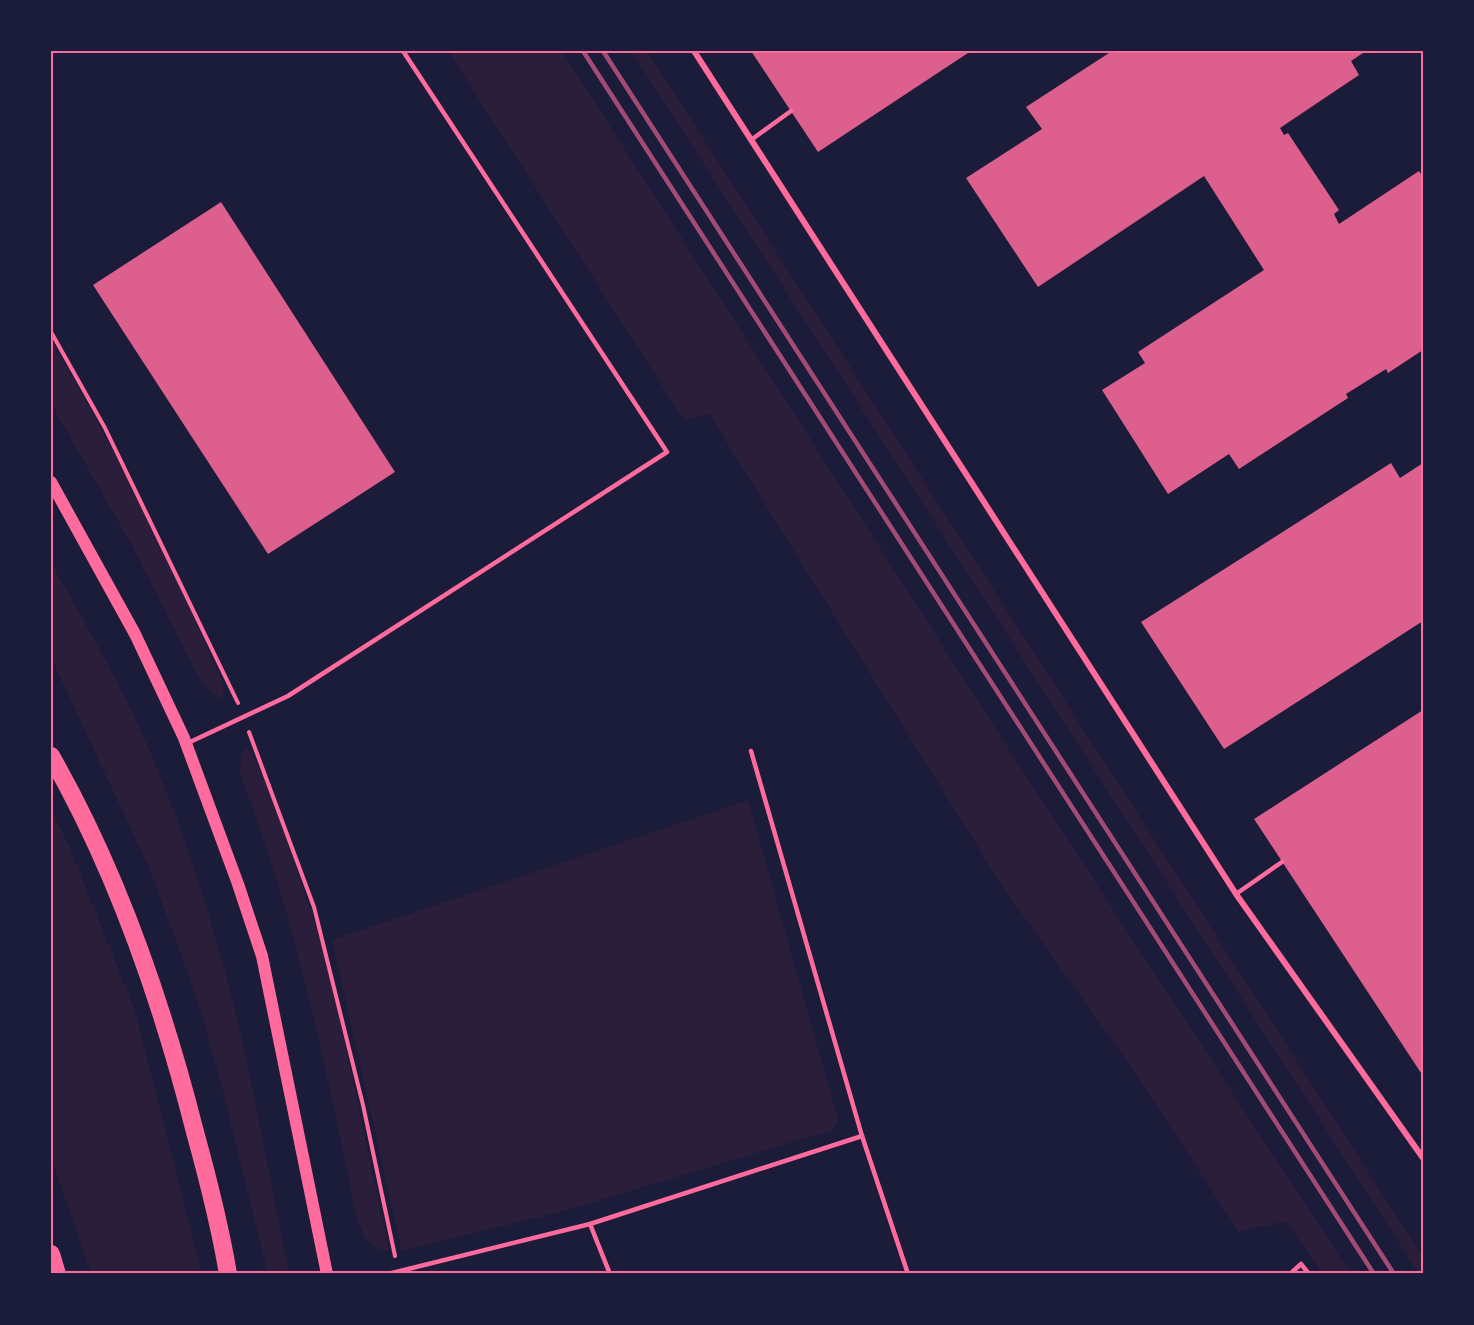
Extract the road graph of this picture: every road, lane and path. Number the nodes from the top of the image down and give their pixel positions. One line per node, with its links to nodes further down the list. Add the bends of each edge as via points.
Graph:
1 (403, 51): 7 (lane, via 667,452 288,696)
2 (694, 51): 4 (street)
3 (791, 111): 4 (lane)
4 (751, 140): 14 (street)
5 (51, 332): 7 (path, via 105,428)
6 (51, 482): 8 (main road, via 135,634)
7 (244, 717): 8 (lane); 19 (path, via 314,907 363,1105)
8 (186, 744): 22 (main road, via 262,956)
9 (51, 745): 12 (highway)
10 (751, 751): 15 (lane)
11 (51, 756): 12 (highway)
12 (75, 797): 21 (highway, via 104,859 157,998 185,1090)
13 (1282, 862): 14 (lane)
14 (1236, 894): 16 (street)
15 (861, 1136): 17 (lane); 25 (lane)
16 (1423, 1158)
17 (590, 1224): 19 (lane); 24 (lane)
18 (51, 1254): 20 (highway)
19 (398, 1272): 23 (lane)
20 (57, 1274)
21 (228, 1274)
22 (327, 1274)
23 (388, 1274)
24 (610, 1274)
25 (908, 1274)
26 (1290, 1274): 27 (lane, via 1301,1264)
27 (1309, 1274)

